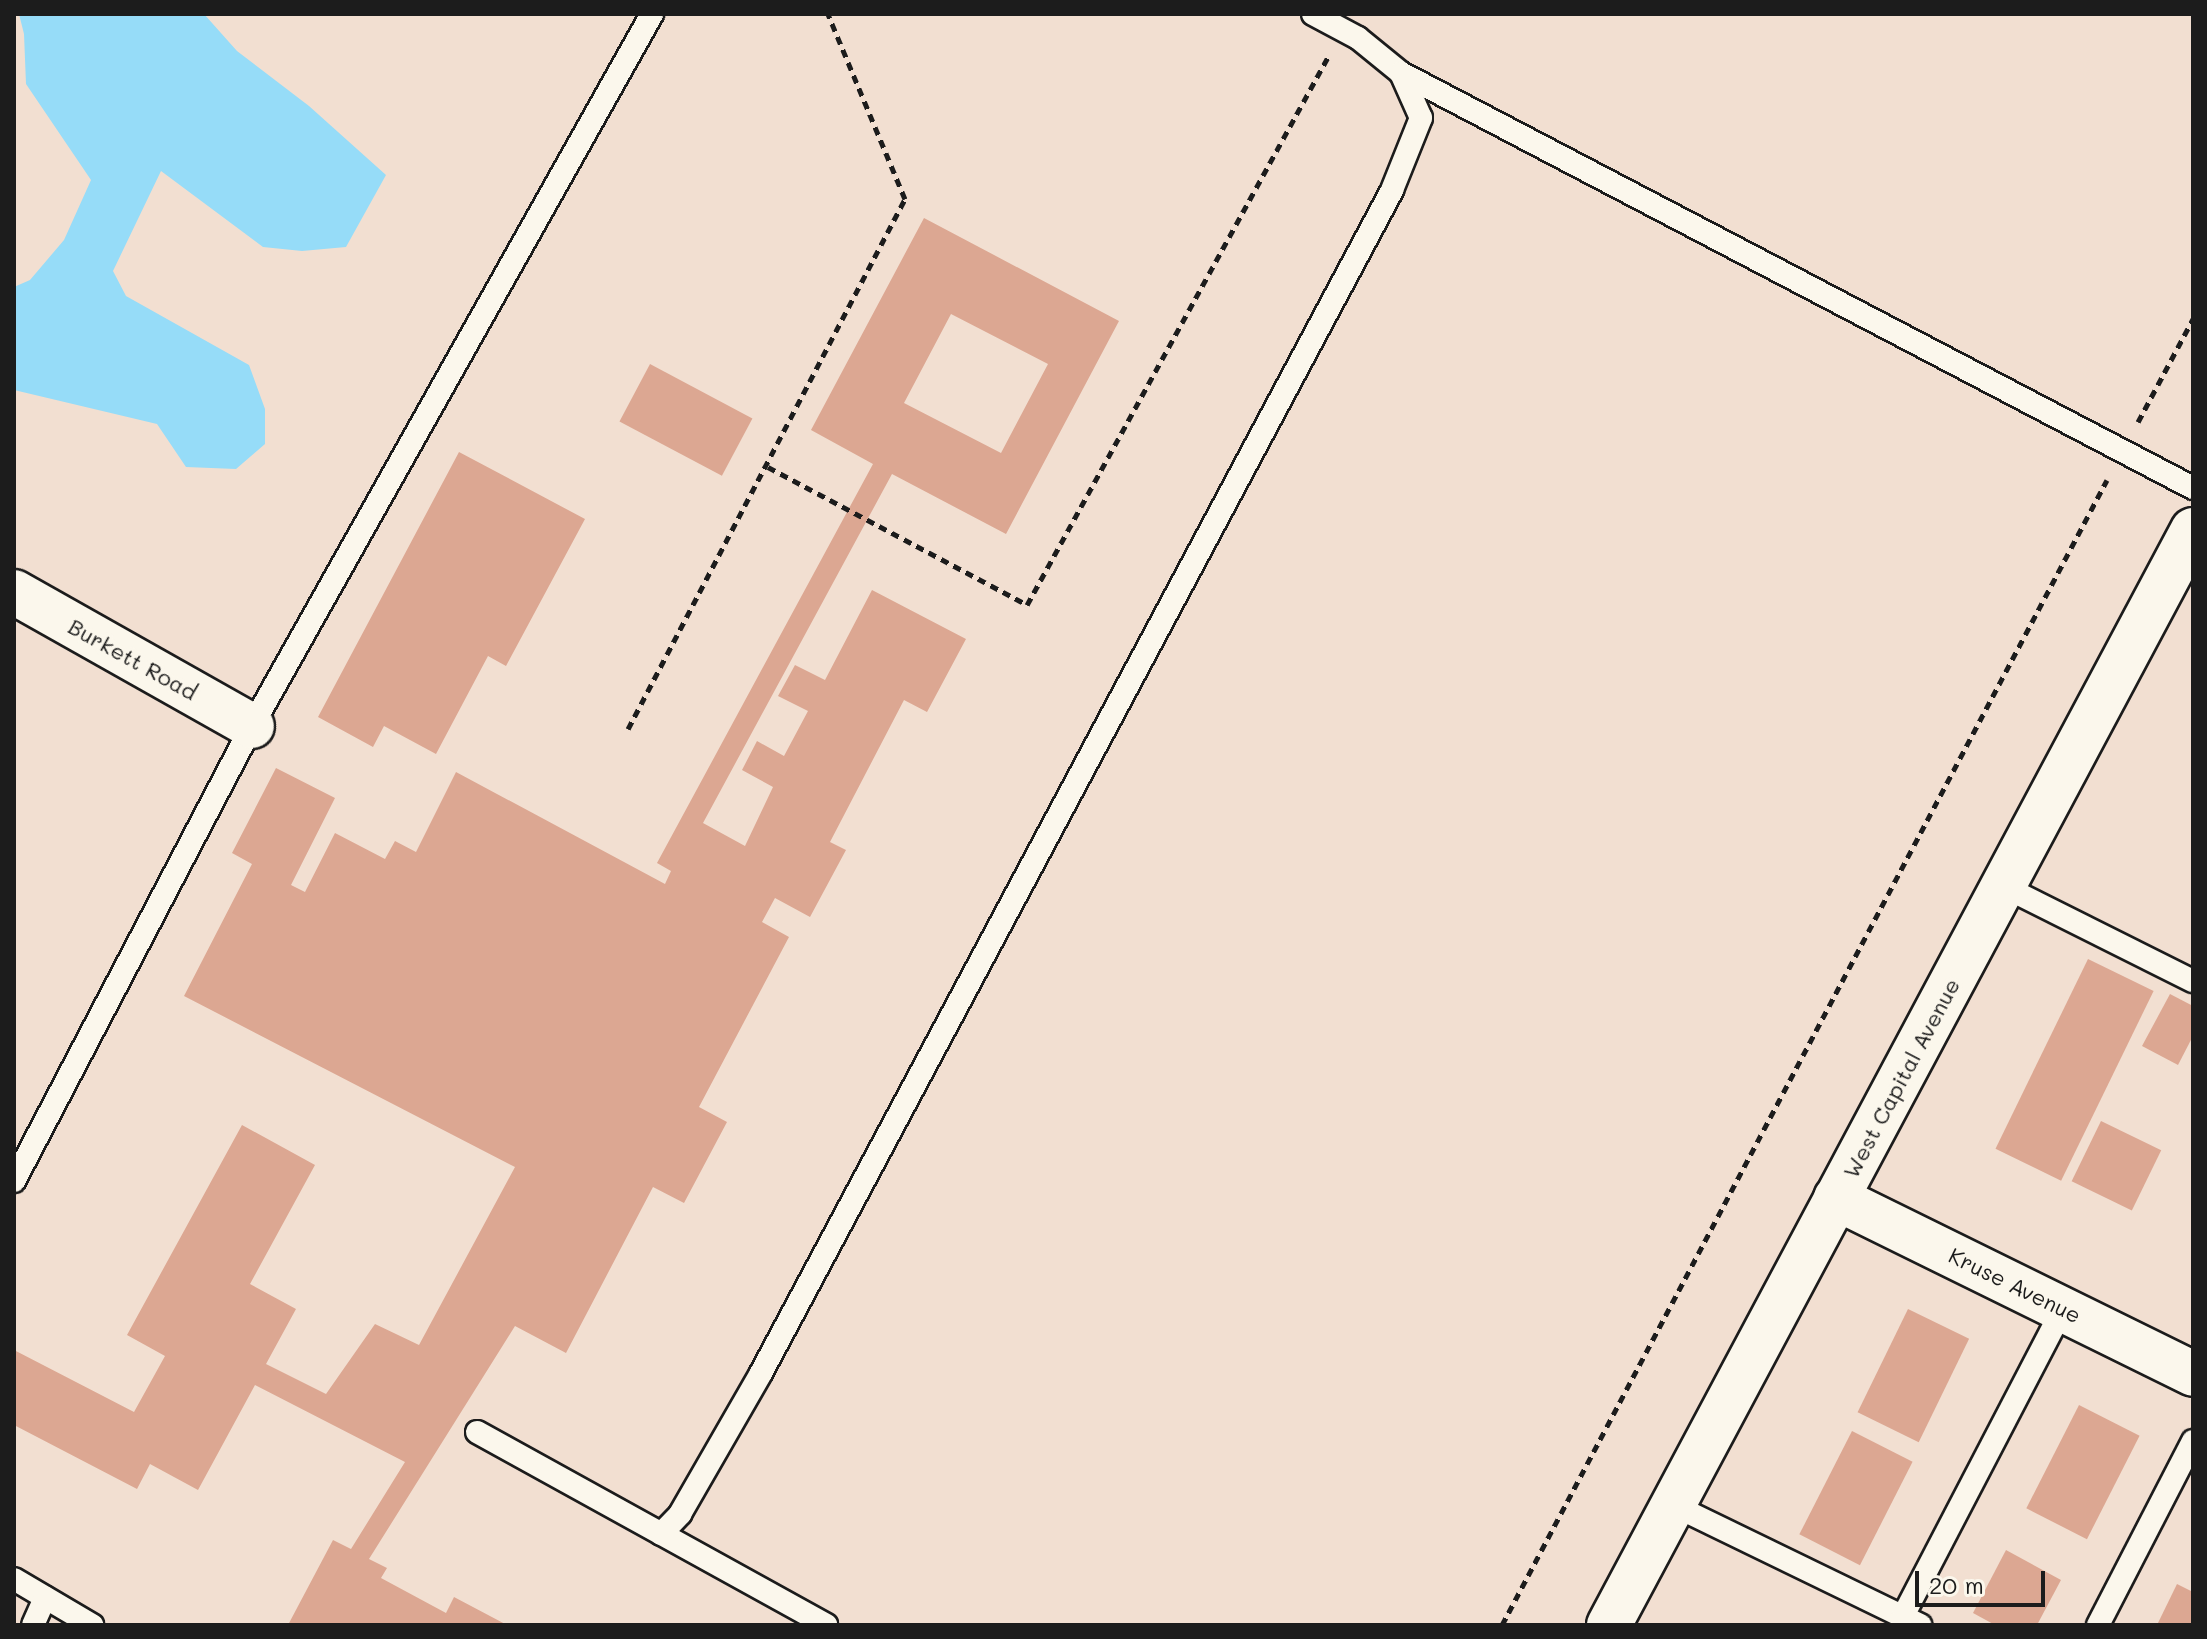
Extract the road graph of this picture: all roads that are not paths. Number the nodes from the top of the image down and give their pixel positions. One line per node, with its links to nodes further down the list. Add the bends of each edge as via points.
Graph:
1 (652, 14): 7 (lane)
2 (1313, 14): 3 (lane, via 1358,38)
3 (1401, 73): 4 (lane); 17 (lane, via 1421,118 1392,190 761,1373 680,1514)
4 (2193, 488)
5 (2189, 549): 8 (main road, West Capital Avenue)
6 (14, 592): 7 (main road, Burkett Road)
7 (252, 726): 10 (lane)
8 (2003, 886): 9 (lane); 11 (main road, West Capital Avenue)
9 (2193, 981)
10 (14, 1181)
11 (1836, 1198): 12 (main road, Kruse Avenue); 16 (main road, West Capital Avenue)
12 (2063, 1308): 13 (main road, Kruse Avenue); 20 (lane)
13 (2193, 1374)
14 (477, 1432): 17 (lane)
15 (2193, 1441): 25 (lane)
16 (1673, 1505): 20 (lane); 24 (main road, West Capital Avenue)
17 (661, 1534): 23 (lane)
18 (14, 1579): 19 (lane)
19 (45, 1598): 21 (lane); 22 (lane)
20 (1911, 1621)
21 (33, 1625)
22 (92, 1625)
23 (826, 1625)
24 (1609, 1625)
25 (2098, 1625)

